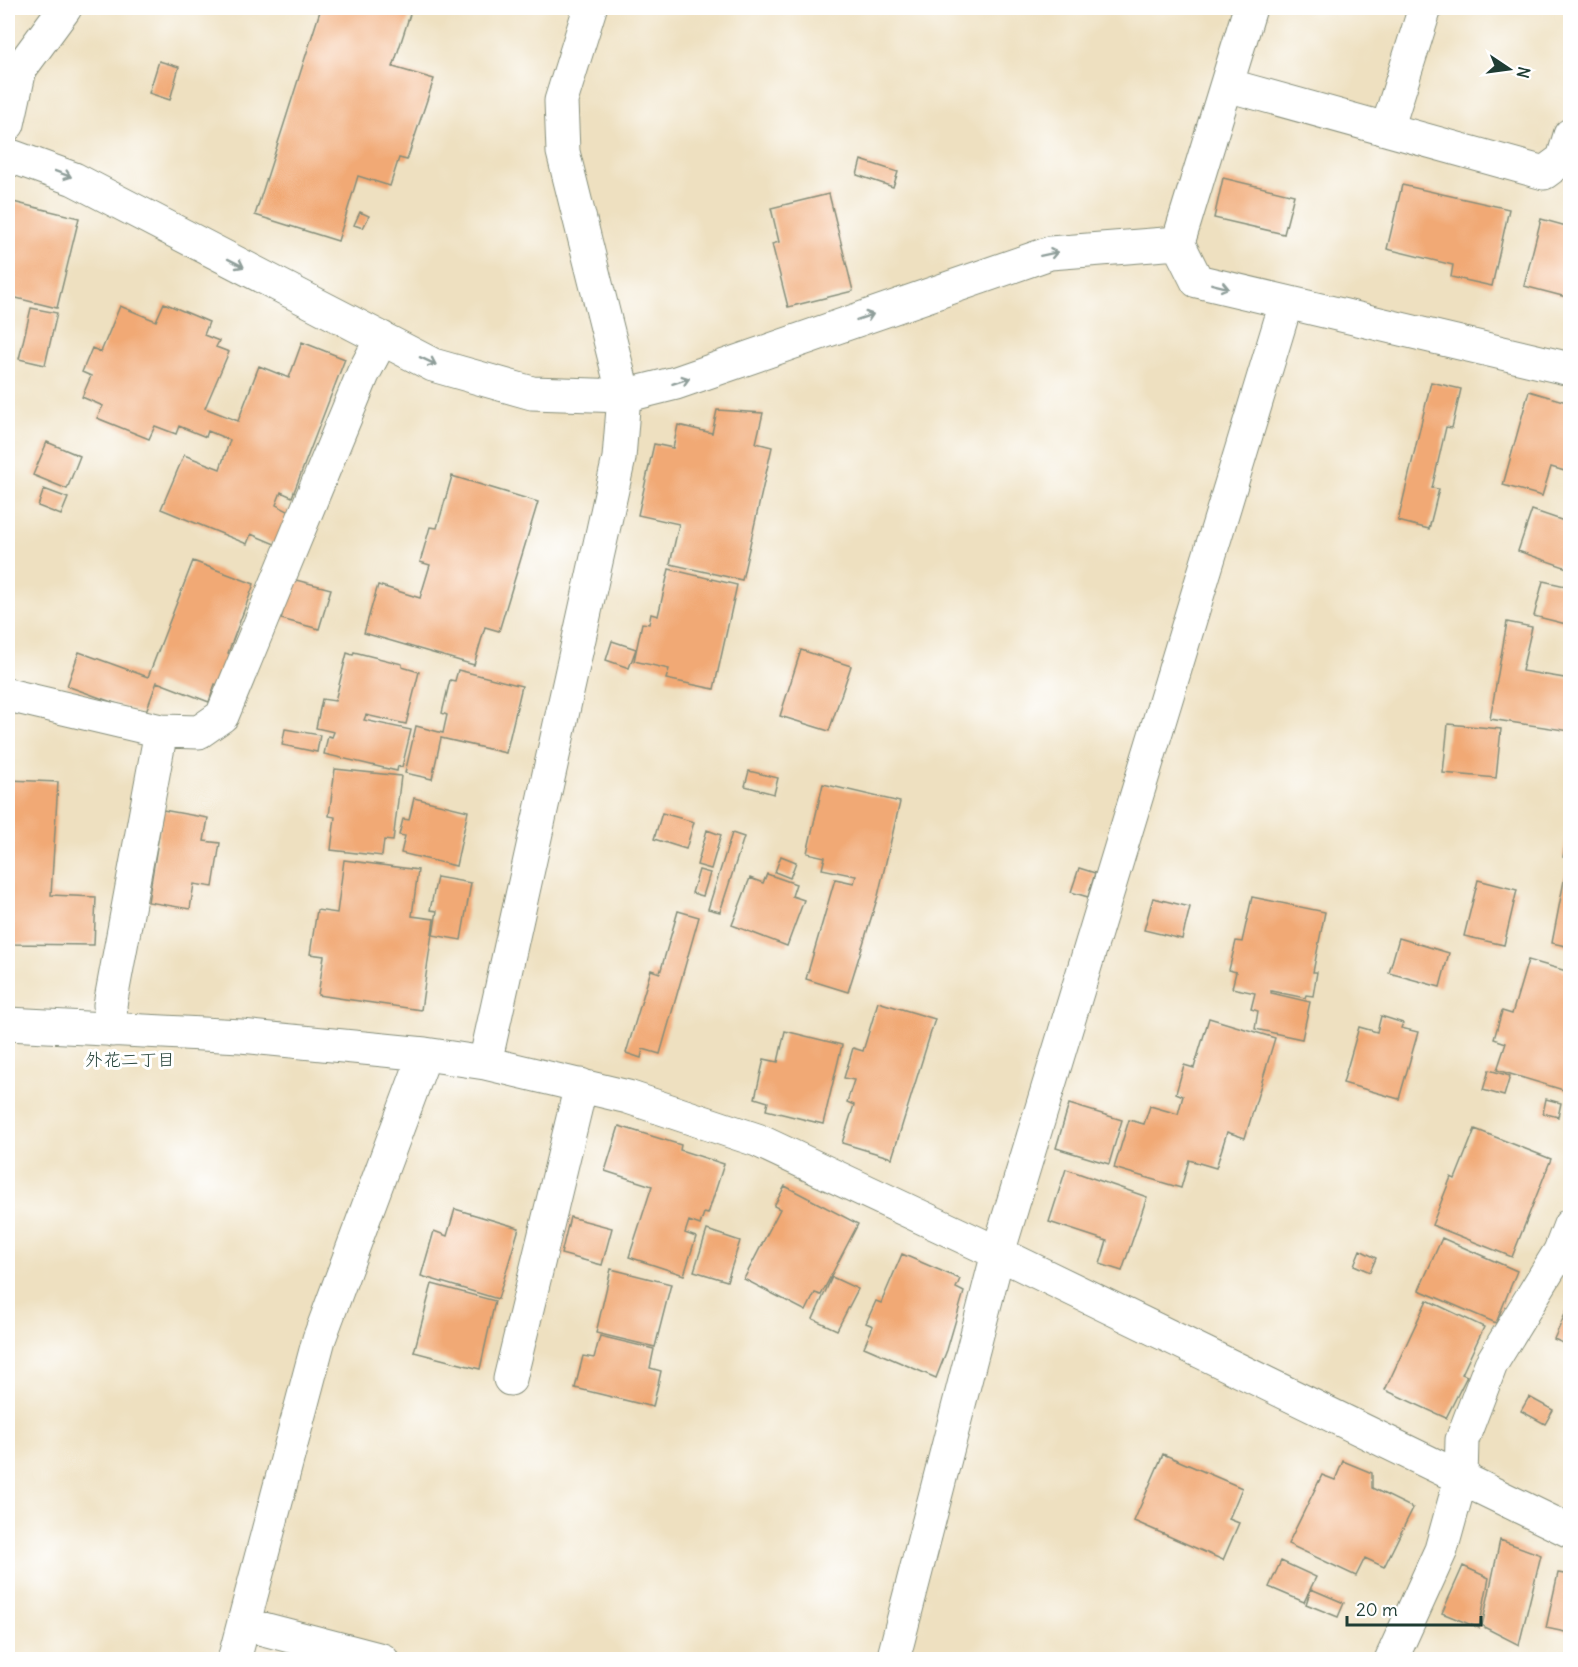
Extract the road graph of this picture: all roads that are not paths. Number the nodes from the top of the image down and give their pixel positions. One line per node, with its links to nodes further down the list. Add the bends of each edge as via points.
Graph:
1 (65, 8): 5 (street)
2 (590, 8): 15 (street, via 561,101 563,152)
3 (1250, 8): 6 (street)
4 (1425, 8): 8 (street)
5 (14, 70): 7 (street)
6 (1227, 85): 8 (street); 11 (street)
7 (8, 124)
8 (1387, 129): 9 (street, via 1544,173 1563,159)
9 (1570, 135)
10 (8, 154): 13 (street, one-way to 13, via 74,178)
11 (1178, 243): 12 (street, one-way to 12, via 1197,281); 15 (street, one-way to 11, via 676,383 1050,253)
12 (1286, 303): 14 (street); 24 (street)
13 (382, 338): 15 (street, one-way to 15, via 434,365 532,393); 17 (street, via 363,375 222,716 199,732)
14 (1570, 369)
15 (624, 396): 21 (street, via 619,458)
16 (8, 695): 17 (street)
17 (161, 731): 19 (street, via 110,1005)
18 (8, 1024): 19 (street)
19 (112, 1030): 20 (street, via 241,1036)
20 (425, 1054): 21 (street); 28 (street, via 318,1339)
21 (484, 1063): 22 (street)
22 (581, 1085): 24 (street, via 757,1140); 25 (street)
23 (1570, 1225): 26 (street, via 1560,1251 1491,1364 1462,1440)
24 (998, 1253): 26 (street); 31 (street)
25 (510, 1379)
26 (1461, 1478): 27 (street); 32 (street, via 1441,1550)
27 (1570, 1531)
28 (244, 1624): 29 (street); 30 (street)
29 (234, 1659)
30 (382, 1659)
31 (893, 1659)
32 (1391, 1659)

